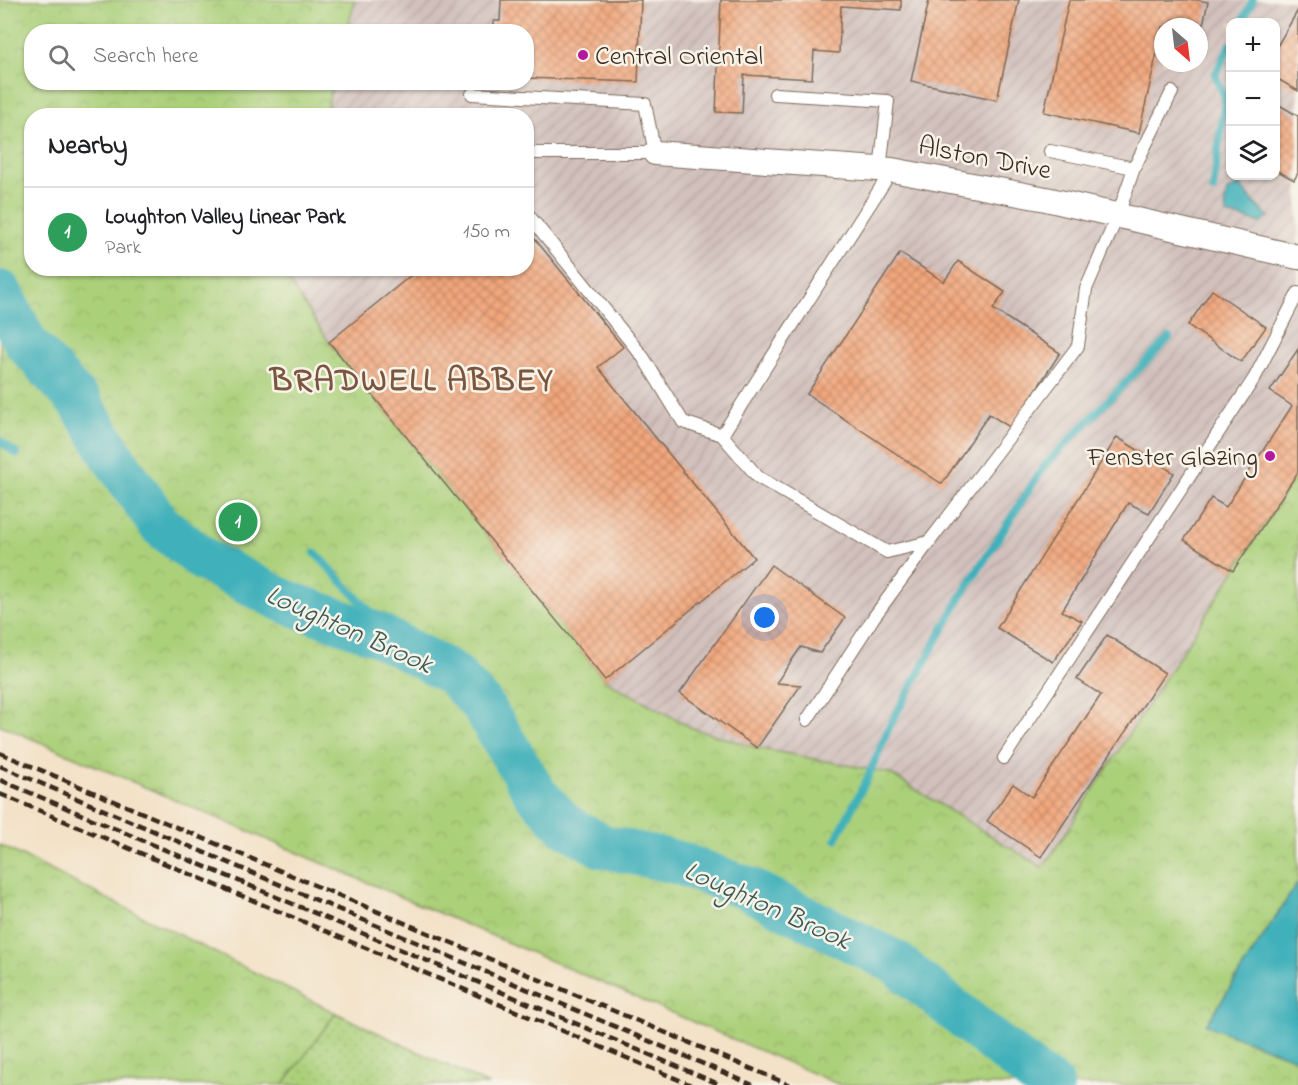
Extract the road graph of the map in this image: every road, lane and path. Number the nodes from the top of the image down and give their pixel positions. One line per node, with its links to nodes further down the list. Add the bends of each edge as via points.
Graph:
1 (1172, 92): 7 (lane)
2 (472, 94): 6 (lane, via 645,104)
3 (775, 94): 8 (lane, via 888,100)
4 (1050, 151): 7 (lane)
5 (534, 153): 6 (lane)
6 (656, 153): 8 (street, Alston Drive)
7 (1134, 168): 9 (lane)
8 (886, 169): 9 (street, Alston Drive); 13 (lane)
9 (1118, 215): 11 (street, Alston Drive); 14 (lane, via 1086,289 1078,346)
10 (534, 222): 13 (lane, via 643,357 683,422)
11 (1298, 257)
12 (1298, 293): 16 (lane, via 1255,377)
13 (722, 435): 14 (lane, via 758,477 887,552)
14 (929, 542): 15 (lane)
15 (807, 720)
16 (1004, 758)

